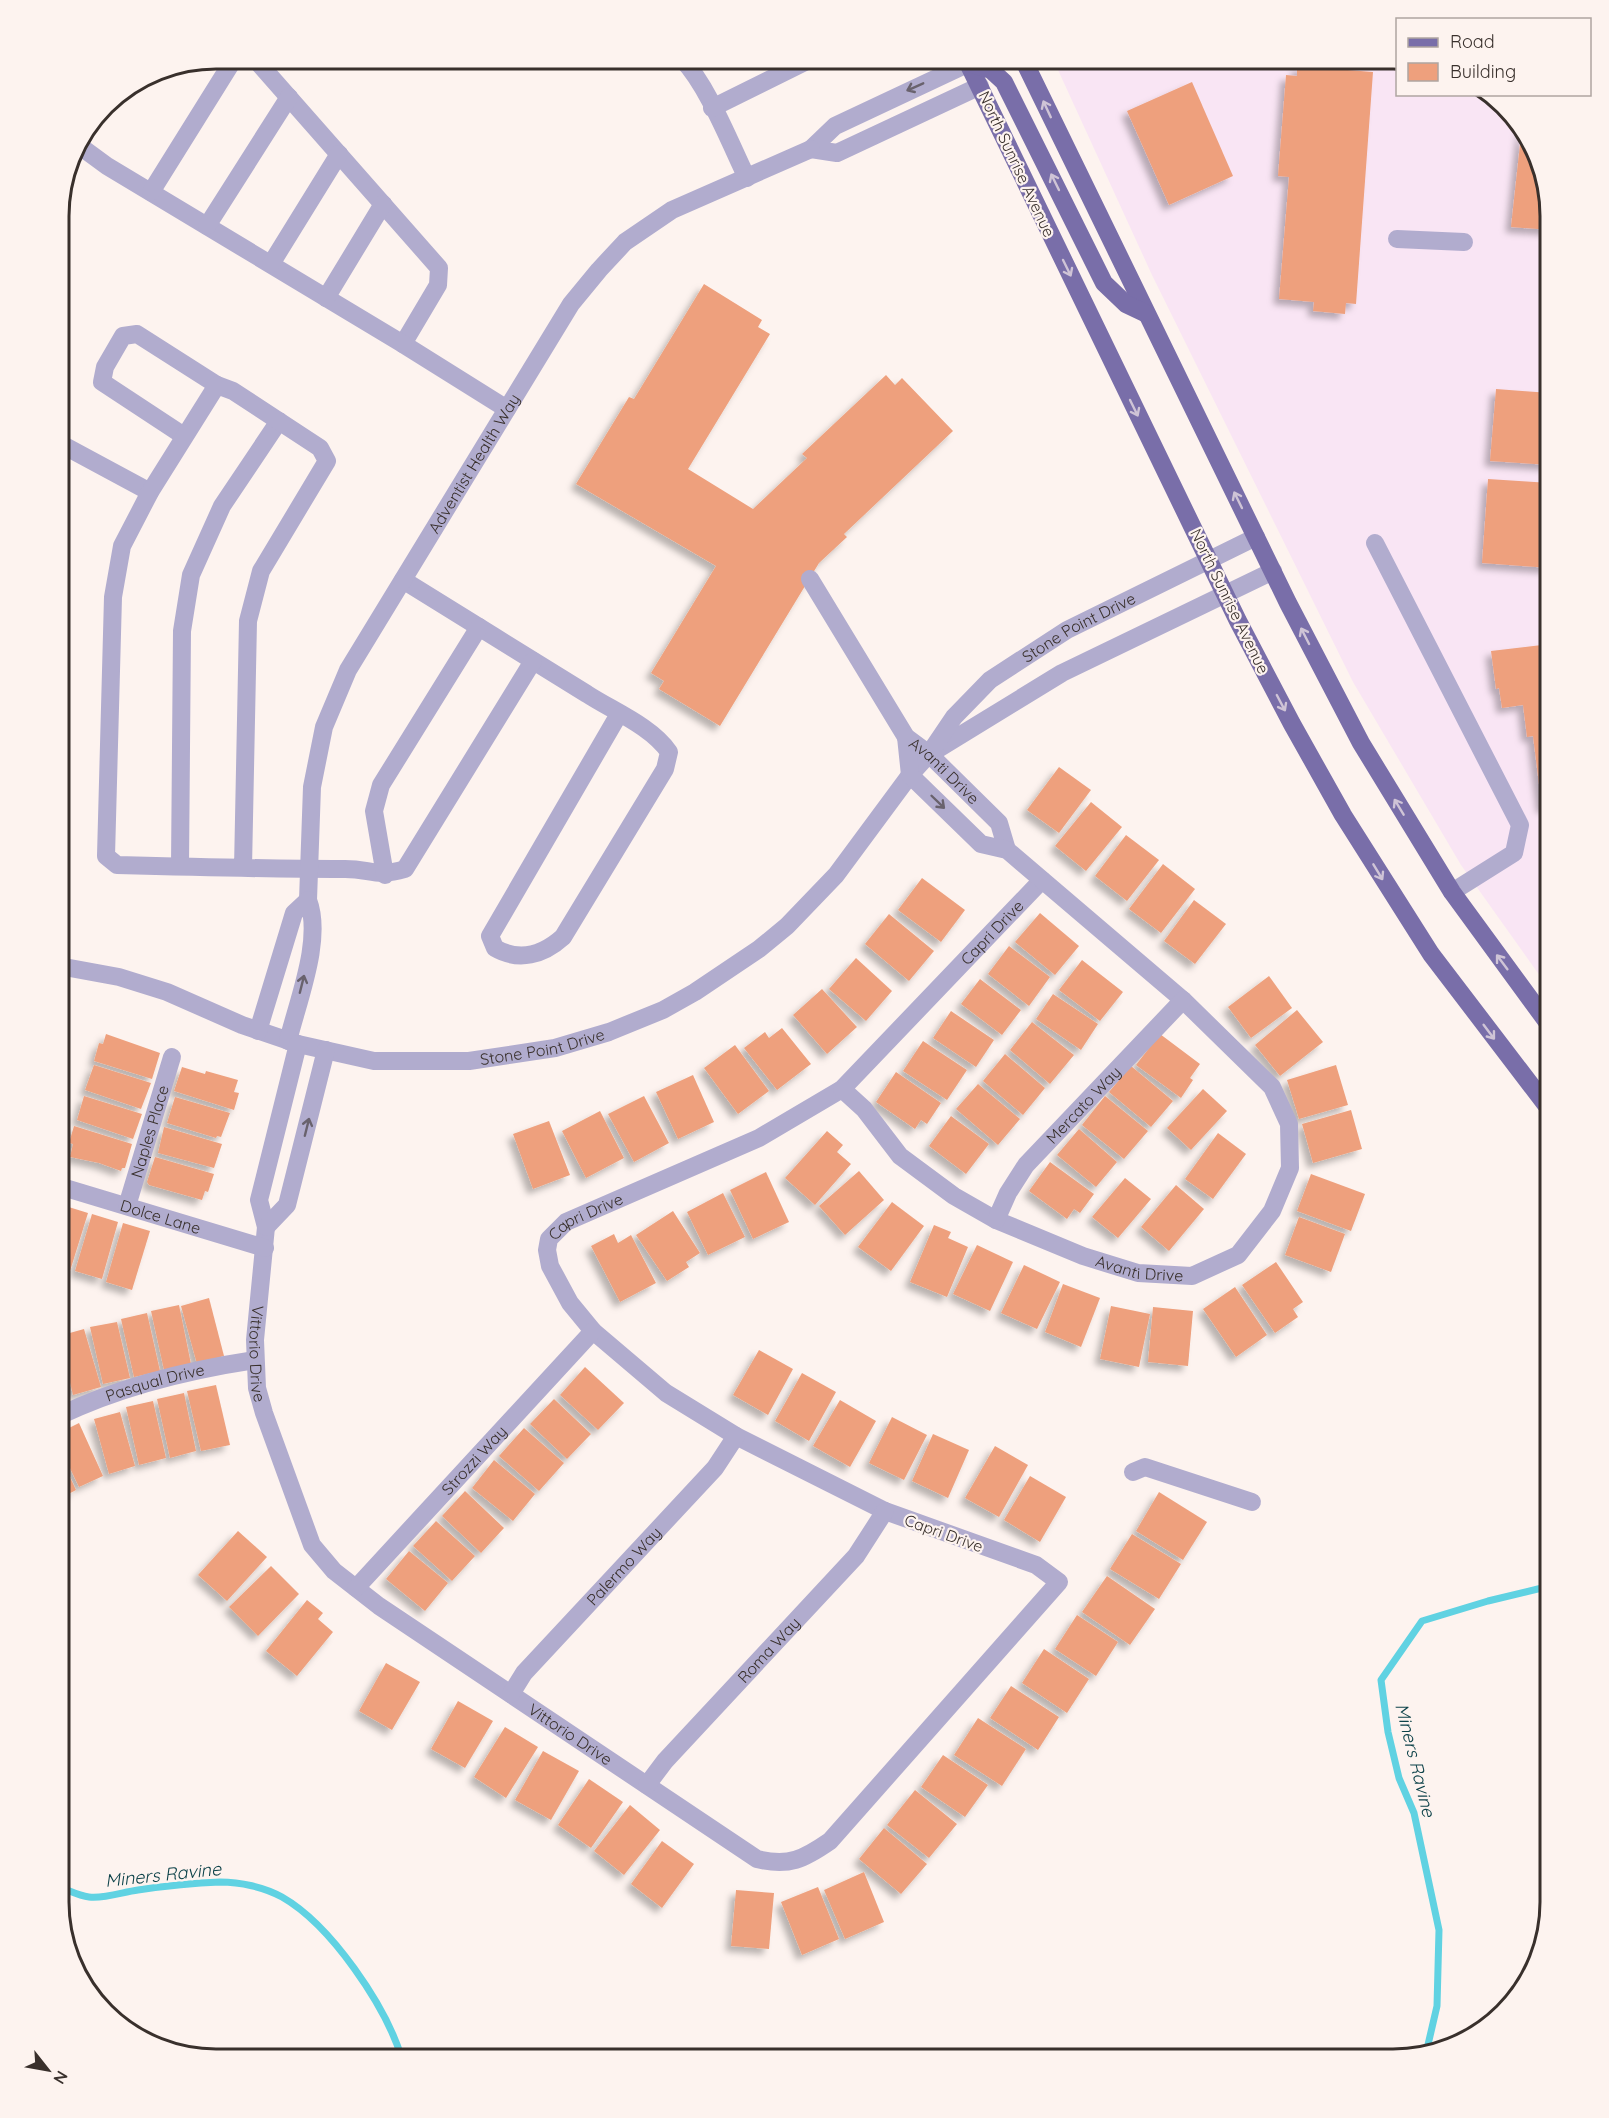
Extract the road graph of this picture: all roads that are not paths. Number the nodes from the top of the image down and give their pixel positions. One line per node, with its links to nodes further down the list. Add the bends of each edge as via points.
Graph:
1 (227, 69): 16 (street)
2 (265, 69): 10 (street)
3 (691, 69): 11 (street)
4 (773, 69): 11 (street)
5 (952, 69): 12 (street, Adventist Health Way, one-way to 12, via 835,126)
6 (972, 69): 9 (main road, North Sunrise Avenue)
7 (988, 69): 23 (main road, one-way to 7, via 1126,304 1104,283 1004,82)
8 (1028, 69): 23 (main road, one-way to 8)
9 (980, 86): 12 (street, Adventist Health Way, via 837,153); 33 (main road, North Sunrise Avenue, one-way to 33)
10 (289, 97): 14 (street); 18 (street)
11 (712, 108): 15 (street)
12 (811, 149): 15 (street, Adventist Health Way)
13 (86, 150): 16 (street)
14 (339, 154): 17 (street); 21 (street)
15 (747, 178): 26 (street, Adventist Health Way, via 672,210 625,242 571,304)
16 (151, 192): 18 (street)
17 (383, 204): 22 (street); 24 (street, via 440,268 438,285)
18 (207, 226): 21 (street)
19 (1397, 239): 20 (street)
20 (1464, 242)
21 (271, 264): 22 (street)
22 (326, 298): 24 (street)
23 (1145, 313): 31 (main road, one-way to 23)
24 (403, 344): 26 (street)
25 (217, 385): 27 (street); 28 (street); 28 (street, via 137,334 123,336 105,367 102,382)
26 (507, 409): 36 (street, Adventist Health Way)
27 (279, 421): 47 (street, via 222,506 190,575 182,631); 48 (street, via 320,448 327,461 261,571 248,621)
28 (184, 436): 30 (street)
29 (69, 448): 30 (street)
30 (150, 492): 47 (street, via 122,546 113,597 106,856 117,865)
31 (1256, 537): 33 (street, Stone Point Drive); 34 (main road)
32 (1375, 543): 52 (street, via 1520,825 1514,853)
33 (1209, 559): 37 (main road, North Sunrise Avenue); 42 (street, Stone Point Drive, via 1067,630 1024,656 970,698)
34 (1273, 571): 37 (street, Stone Point Drive); 52 (main road, one-way to 34, via 1361,743)
35 (810, 579): 41 (street)
36 (403, 580): 38 (street); 49 (street, Adventist Health Way, via 348,670 324,727 312,787)
37 (1226, 594): 42 (street, Stone Point Drive, via 1062,673); 62 (main road, North Sunrise Avenue, one-way to 62, via 1292,724 1390,892 1431,954)
38 (479, 627): 39 (street); 50 (street, via 381,785 374,811)
39 (533, 661): 40 (street); 50 (street, via 405,869)
40 (619, 714): 40 (street, via 661,741 669,752 665,769 563,937 535,954 509,956 495,948 490,936)
41 (906, 738): 42 (street, Avanti Drive); 43 (street, Avanti Drive)
42 (930, 754): 43 (street, Stone Point Drive); 44 (street, Avanti Drive)
43 (910, 775): 45 (street, Avanti Drive, one-way to 45); 59 (street, Stone Point Drive, via 859,847 787,926 731,968 663,1010 555,1048 469,1061 374,1061)
44 (983, 807): 45 (street, Avanti Drive); 46 (street, Avanti Drive, via 999,823)
45 (963, 827): 46 (street, Avanti Drive, via 981,844)
46 (1007, 850): 51 (street, Avanti Drive)
47 (180, 866): 48 (street)
48 (243, 868): 49 (street)
49 (309, 869): 50 (street, via 346,868); 53 (street, Adventist Health Way)
50 (385, 875)
51 (1042, 880): 55 (street, Avanti Drive); 61 (street, Capri Drive)
52 (1452, 892): 56 (main road, one-way to 52)
53 (308, 900): 57 (street, via 294,912); 58 (street, Adventist Health Way, one-way to 53, via 314,941 314,914)
54 (69, 968): 57 (street, Stone Point Drive, via 157,989)
55 (1184, 1000): 67 (street, Mercato Way, via 1026,1165); 67 (street, Avanti Drive, via 1272,1087 1289,1124 1290,1168 1272,1211 1238,1255 1192,1276 1138,1273 1083,1256)
56 (1540, 1011)
57 (258, 1031): 58 (street, Stone Point Drive)
58 (293, 1043): 59 (street, Stone Point Drive); 63 (street, Vittorio Drive)
59 (326, 1050): 64 (street, one-way to 59)
60 (172, 1057): 66 (street, Naples Place)
61 (842, 1089): 67 (street, Avanti Drive, via 900,1156 954,1196); 70 (street, Capri Drive, via 759,1138 566,1222 549,1239 550,1266 570,1303)
62 (1540, 1096)
63 (265, 1177): 64 (street); 68 (street, Vittorio Drive, via 259,1200)
64 (292, 1183): 68 (street, via 287,1205)
65 (69, 1189): 66 (street, Dolce Lane)
66 (127, 1206): 69 (street, Dolce Lane)
67 (996, 1220)
68 (266, 1227): 69 (street, Vittorio Drive)
69 (265, 1248): 71 (street, Vittorio Drive)
70 (592, 1331): 73 (street, Capri Drive, via 666,1393); 78 (street, Strozzi Way)
71 (255, 1360): 72 (street, Pasqual Drive, via 163,1380); 78 (street, Vittorio Drive, via 264,1413 312,1545 334,1571)
72 (69, 1412)
73 (736, 1436): 76 (street, Capri Drive); 79 (street, Palermo Way, via 715,1468 524,1673)
74 (1133, 1472): 75 (street, via 1145,1467)
75 (1252, 1502)
76 (885, 1511): 77 (street, Capri Drive, via 1036,1565); 80 (street, Roma Way, via 856,1556)
77 (1059, 1582): 80 (street, Vittorio Drive, via 830,1841 808,1856 779,1864 757,1859)
78 (356, 1588): 79 (street, Vittorio Drive)
79 (510, 1694): 80 (street, Vittorio Drive)
80 (647, 1785)

